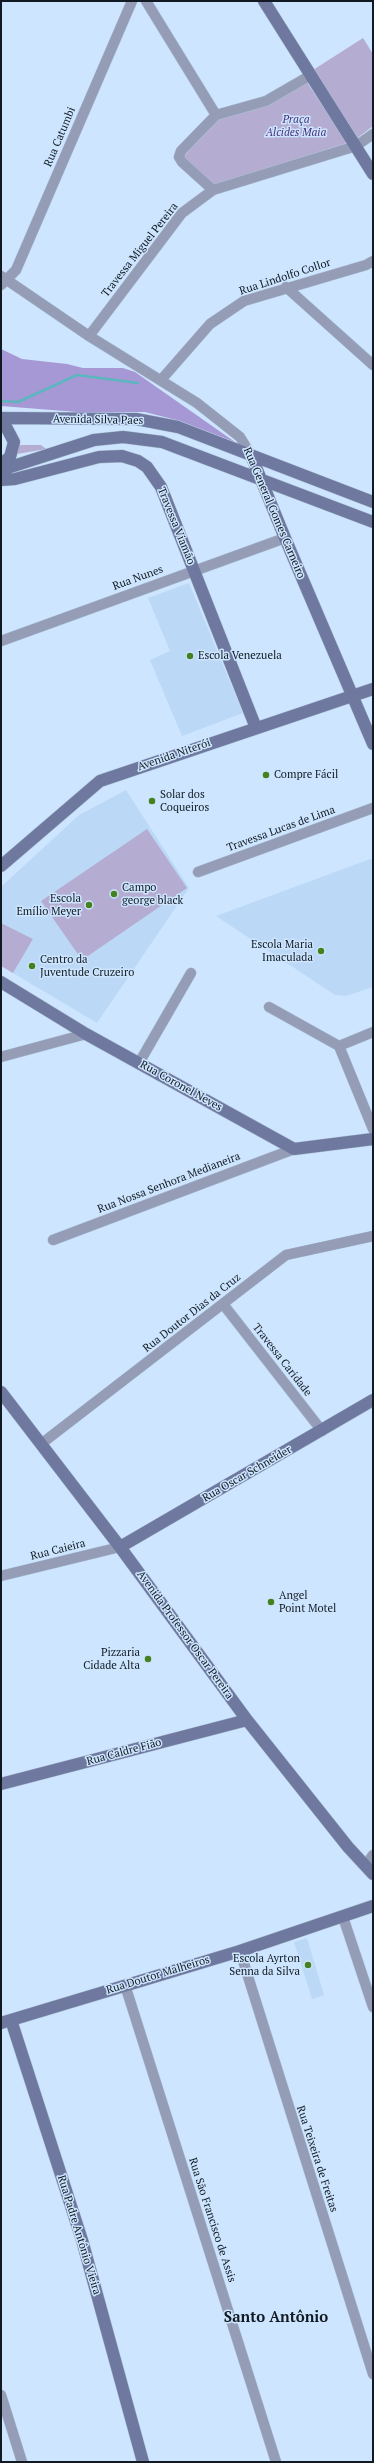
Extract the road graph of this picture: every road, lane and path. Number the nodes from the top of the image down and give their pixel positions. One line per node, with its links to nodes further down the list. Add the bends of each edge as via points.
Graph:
1 (132, 1): 11 (street, Rua Catumbi, via 16,270)
2 (146, 1): 5 (street)
3 (264, 1): 4 (street)
4 (311, 75): 5 (street, via 266,101); 7 (street)
5 (216, 115): 9 (street, via 181,151 179,157)
6 (373, 134): 7 (street, Travessa Miguel Pereira)
7 (356, 146): 8 (street); 9 (street, Travessa Miguel Pereira)
8 (373, 174)
9 (214, 190): 13 (street, Travessa Miguel Pereira, via 182,213)
10 (373, 261): 12 (street, Rua Lindolfo Collor)
11 (3, 281): 13 (street, Rua General Gomes Carneiro)
12 (286, 288): 14 (street); 15 (street, Rua Lindolfo Collor, via 244,301 210,324)
13 (89, 336): 15 (street, Rua General Gomes Carneiro)
14 (373, 365)
15 (161, 380): 17 (street, Rua General Gomes Carneiro, via 197,403 240,437)
16 (1, 419): 17 (street, Avenida Silva Paes, via 136,419 178,427); 18 (street, via 14,442 10,457)
17 (252, 454): 21 (street, Rua General Gomes Carneiro); 22 (street, Avenida Silva Paes)
18 (1, 464)
19 (1, 470): 21 (street, Avenida Silva Paes, via 94,440 123,437 162,442)
20 (1, 480): 25 (street, Travessa Viamão, via 15,479 99,457 122,456 138,461 147,468 161,487)
21 (263, 481): 23 (street, Avenida Silva Paes); 24 (street, Rua General Gomes Carneiro)
22 (373, 502)
23 (373, 522)
24 (285, 538): 25 (street, Rua Nunes); 28 (street, Rua General Gomes Carneiro)
25 (193, 570): 26 (street, Rua Nunes); 29 (street, Travessa Viamão)
26 (1, 641)
27 (373, 689): 28 (street, Avenida Niterói)
28 (352, 696): 29 (street, Avenida Niterói); 30 (street, Rua General Gomes Carneiro)
29 (256, 728): 32 (street, Avenida Niterói, via 100,781)
30 (373, 744)
31 (373, 808): 33 (street, Travessa Lucas de Lima)
32 (1, 866)
33 (198, 872)
34 (191, 973): 41 (street)
35 (1, 982): 38 (street, Rua Coronel Neves)
36 (269, 1007): 39 (street)
37 (373, 1032): 39 (street)
38 (86, 1034): 40 (street); 41 (street, Rua Coronel Neves)
39 (339, 1046): 42 (street)
40 (1, 1057)
41 (139, 1063): 44 (street, Rua Coronel Neves)
42 (373, 1129)
43 (373, 1140): 44 (street)
44 (294, 1149): 46 (street, Rua Nossa Senhora Medianeira)
45 (373, 1236): 47 (street, Rua Doutor Dias da Cruz, via 286,1255)
46 (53, 1240)
47 (223, 1304): 50 (street, Travessa Caridade); 51 (street, Rua Doutor Dias da Cruz)
48 (1, 1392): 51 (street, Avenida Professor Oscar Pereira)
49 (373, 1400): 50 (street, Rua Oscar Schneider)
50 (322, 1431): 52 (street, Rua Oscar Schneider)
51 (41, 1444): 52 (street, Avenida Professor Oscar Pereira)
52 (120, 1547): 53 (street, Rua Caieira); 54 (street, Avenida Professor Oscar Pereira)
53 (1, 1576)
54 (247, 1720): 55 (street, Rua Caldre Fião); 57 (street, Avenida Professor Oscar Pereira)
55 (1, 1784)
56 (373, 1855): 57 (street)
57 (369, 1870)
58 (373, 1906): 59 (street, Rua Doutor Malheiros)
59 (343, 1917): 60 (street, Rua Doutor Malheiros); 62 (street)
60 (240, 1951): 61 (street, Rua Doutor Malheiros); 64 (street, Rua Teixeira de Freitas)
61 (125, 1985): 63 (street, Rua Doutor Malheiros); 68 (street, Rua São Francisco de Assis)
62 (373, 2007)
63 (6, 2022): 67 (street, Rua Padre Antônio Vieira, via 82,2240)
64 (373, 2374)
65 (1, 2395): 66 (street)
66 (22, 2462)
67 (144, 2462)
68 (276, 2462)

